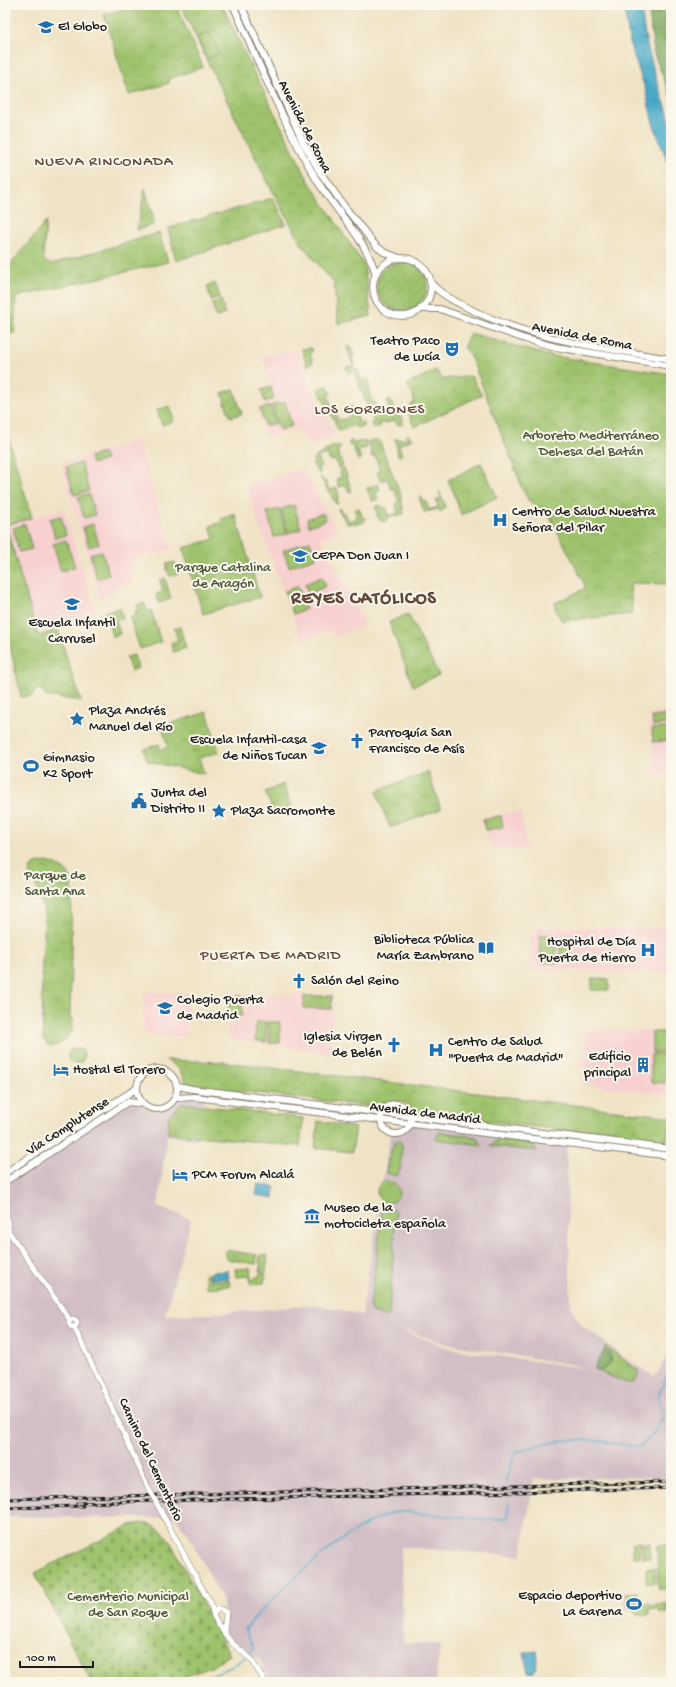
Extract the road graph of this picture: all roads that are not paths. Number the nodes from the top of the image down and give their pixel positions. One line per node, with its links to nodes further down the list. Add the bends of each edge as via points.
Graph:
1 (233, 5): 4 (main road, Avenida de Roma, via 298,148 320,185 366,251)
2 (241, 5): 3 (main road, Avenida de Roma, via 304,144 320,172 376,246)
3 (399, 258): 4 (main road, via 386,263); 5 (main road, via 421,265)
4 (376, 274): 6 (main road, via 373,290 375,298 384,310 405,316)
5 (430, 282): 6 (main road, via 429,298); 7 (main road, Avenida de Roma, via 462,305 527,332 558,340)
6 (420, 309): 8 (main road, Avenida de Roma, via 440,309 525,339 556,347)
7 (671, 358)
8 (671, 366)
9 (178, 1086): 10 (main road, via 171,1073 153,1068 141,1076); 11 (main road); 13 (main road, Avenida de Madrid)
10 (137, 1088): 12 (main road); 19 (main road, Vía Complutense)
11 (176, 1098): 12 (main road, via 164,1108 157,1109); 15 (main road, Avenida de Madrid, via 195,1097)
12 (144, 1104): 20 (main road, Vía Complutense, via 128,1102)
13 (383, 1113): 14 (main road, Avenida de Madrid); 14 (main road, via 390,1105 398,1104 405,1106); 15 (main road)
14 (412, 1117): 16 (main road); 17 (main road, Avenida de Madrid)
15 (381, 1120): 16 (main road, Avenida de Madrid); 16 (main road, via 386,1130 397,1134)
16 (411, 1124): 18 (main road, Avenida de Madrid)
17 (671, 1149)
18 (671, 1156)
19 (5, 1172)
20 (5, 1182)
21 (5, 1209): 22 (street, Camino del Cementerio, bridge, via 9,1232 70,1320 77,1321 74,1327 148,1487)
22 (210, 1601): 23 (street, Camino del Cementerio); 24 (street, Camino del Cementerio)
23 (220, 1609): 24 (street); 25 (street, via 226,1612)
24 (214, 1614): 26 (street)
25 (225, 1618): 26 (street, via 223,1621); 27 (street)
26 (216, 1620): 27 (street)
27 (225, 1634): 28 (street, via 251,1659)
28 (265, 1682)

